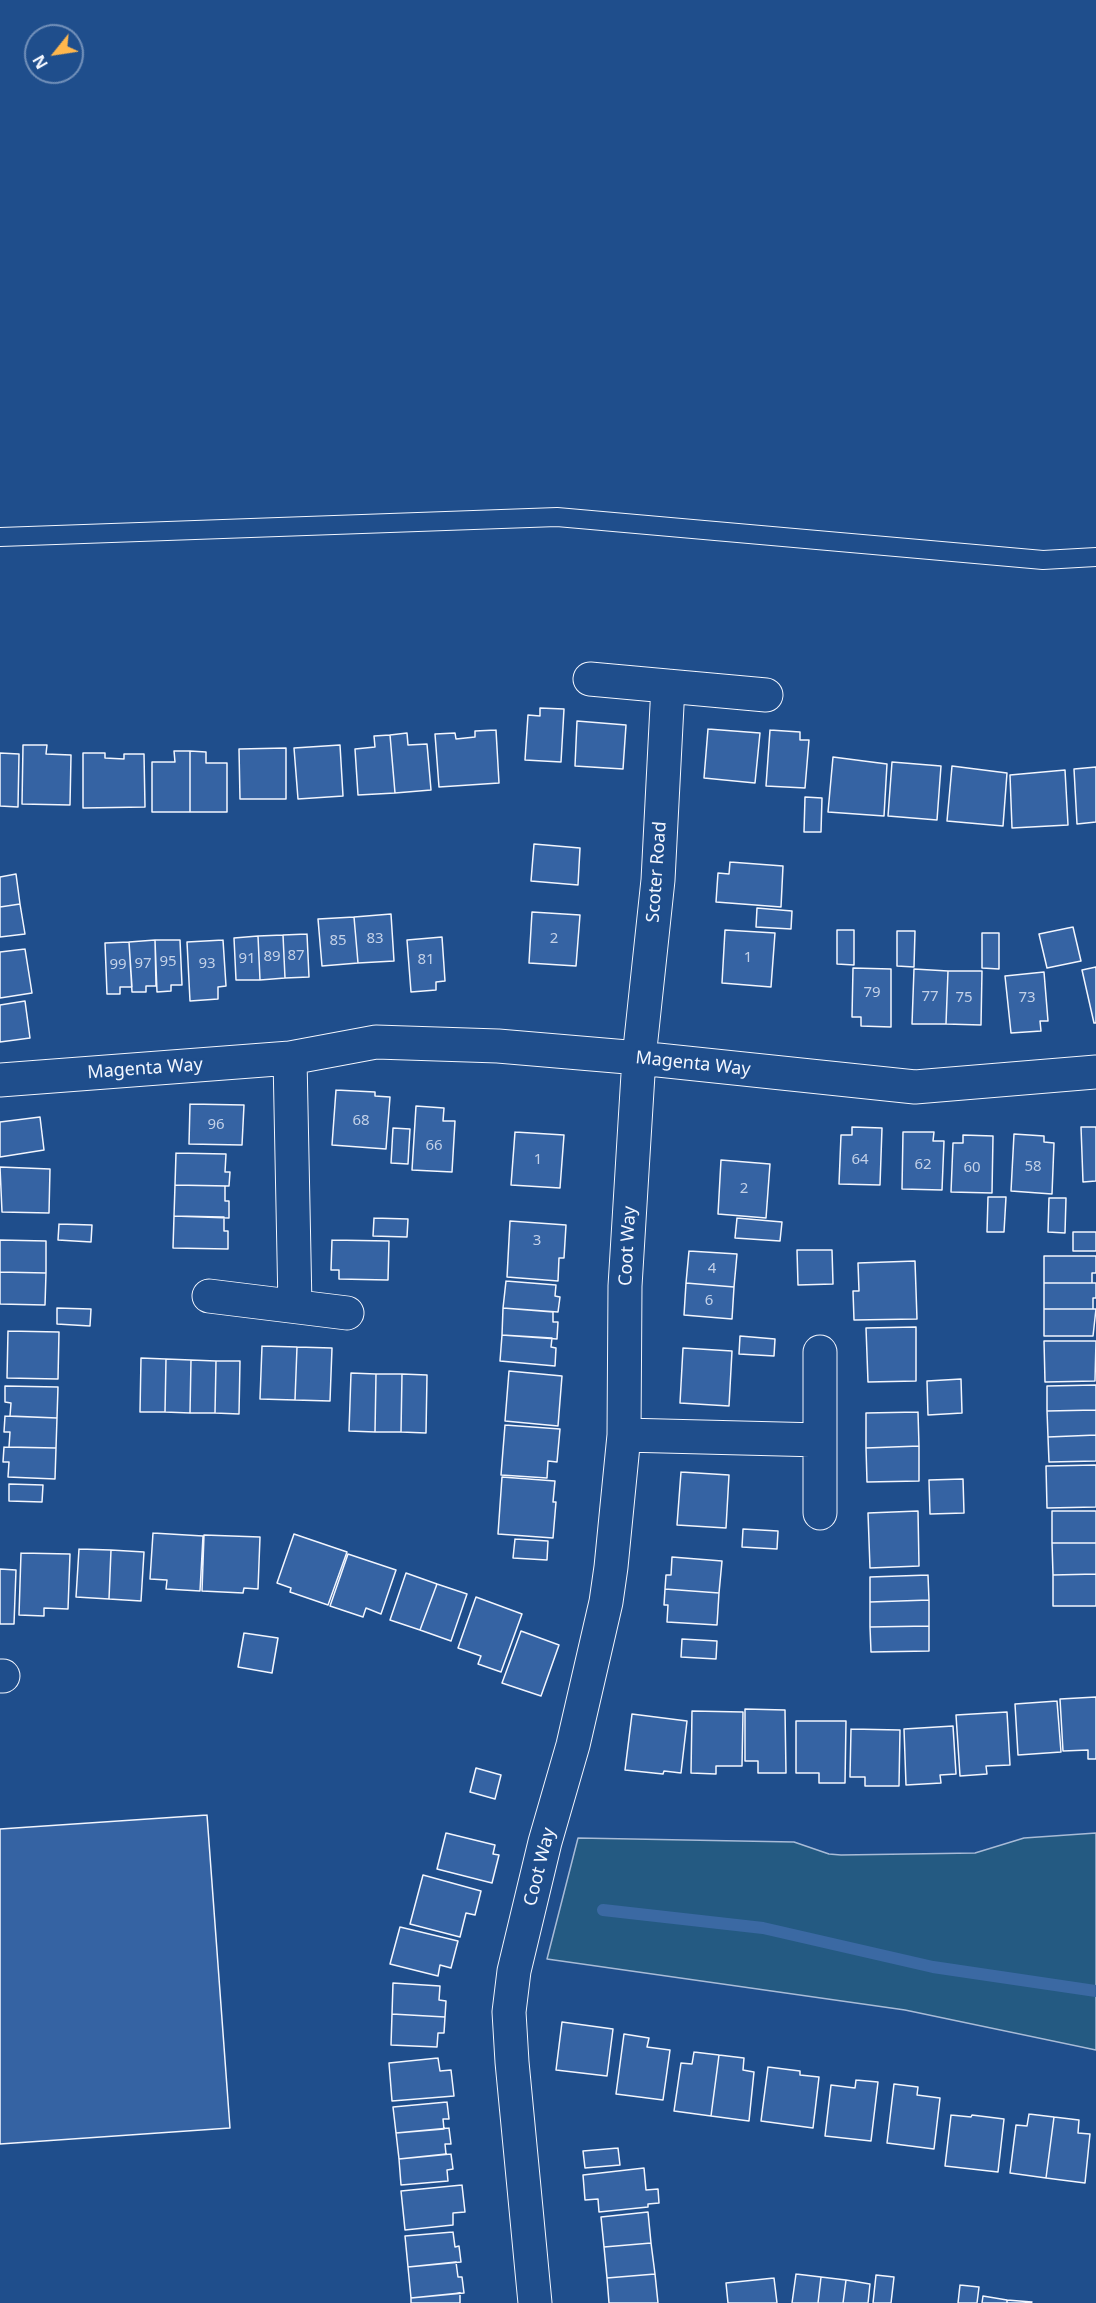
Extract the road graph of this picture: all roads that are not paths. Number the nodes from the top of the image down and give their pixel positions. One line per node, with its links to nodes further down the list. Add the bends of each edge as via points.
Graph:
1 (0, 537): 2 (lane, via 558,517 1043,560)
2 (1096, 557)
3 (590, 679): 4 (street)
4 (668, 686): 5 (street); 7 (street, Scoter Road, via 658,880)
5 (766, 695)
6 (290, 1058): 7 (street, Magenta Way, via 376,1042 498,1046); 9 (street, Magenta Way); 11 (street)
7 (639, 1058): 8 (street, Magenta Way, via 915,1088); 14 (street, Coot Way, via 625,1286)
8 (1096, 1072)
9 (0, 1080)
10 (209, 1296): 11 (street)
11 (295, 1306): 12 (street)
12 (347, 1313)
13 (820, 1352): 15 (street)
14 (624, 1435): 15 (street); 17 (street, Coot Way, via 606,1602 519,1948 509,2012)
15 (820, 1440): 16 (street)
16 (820, 1514)
17 (535, 2303)

